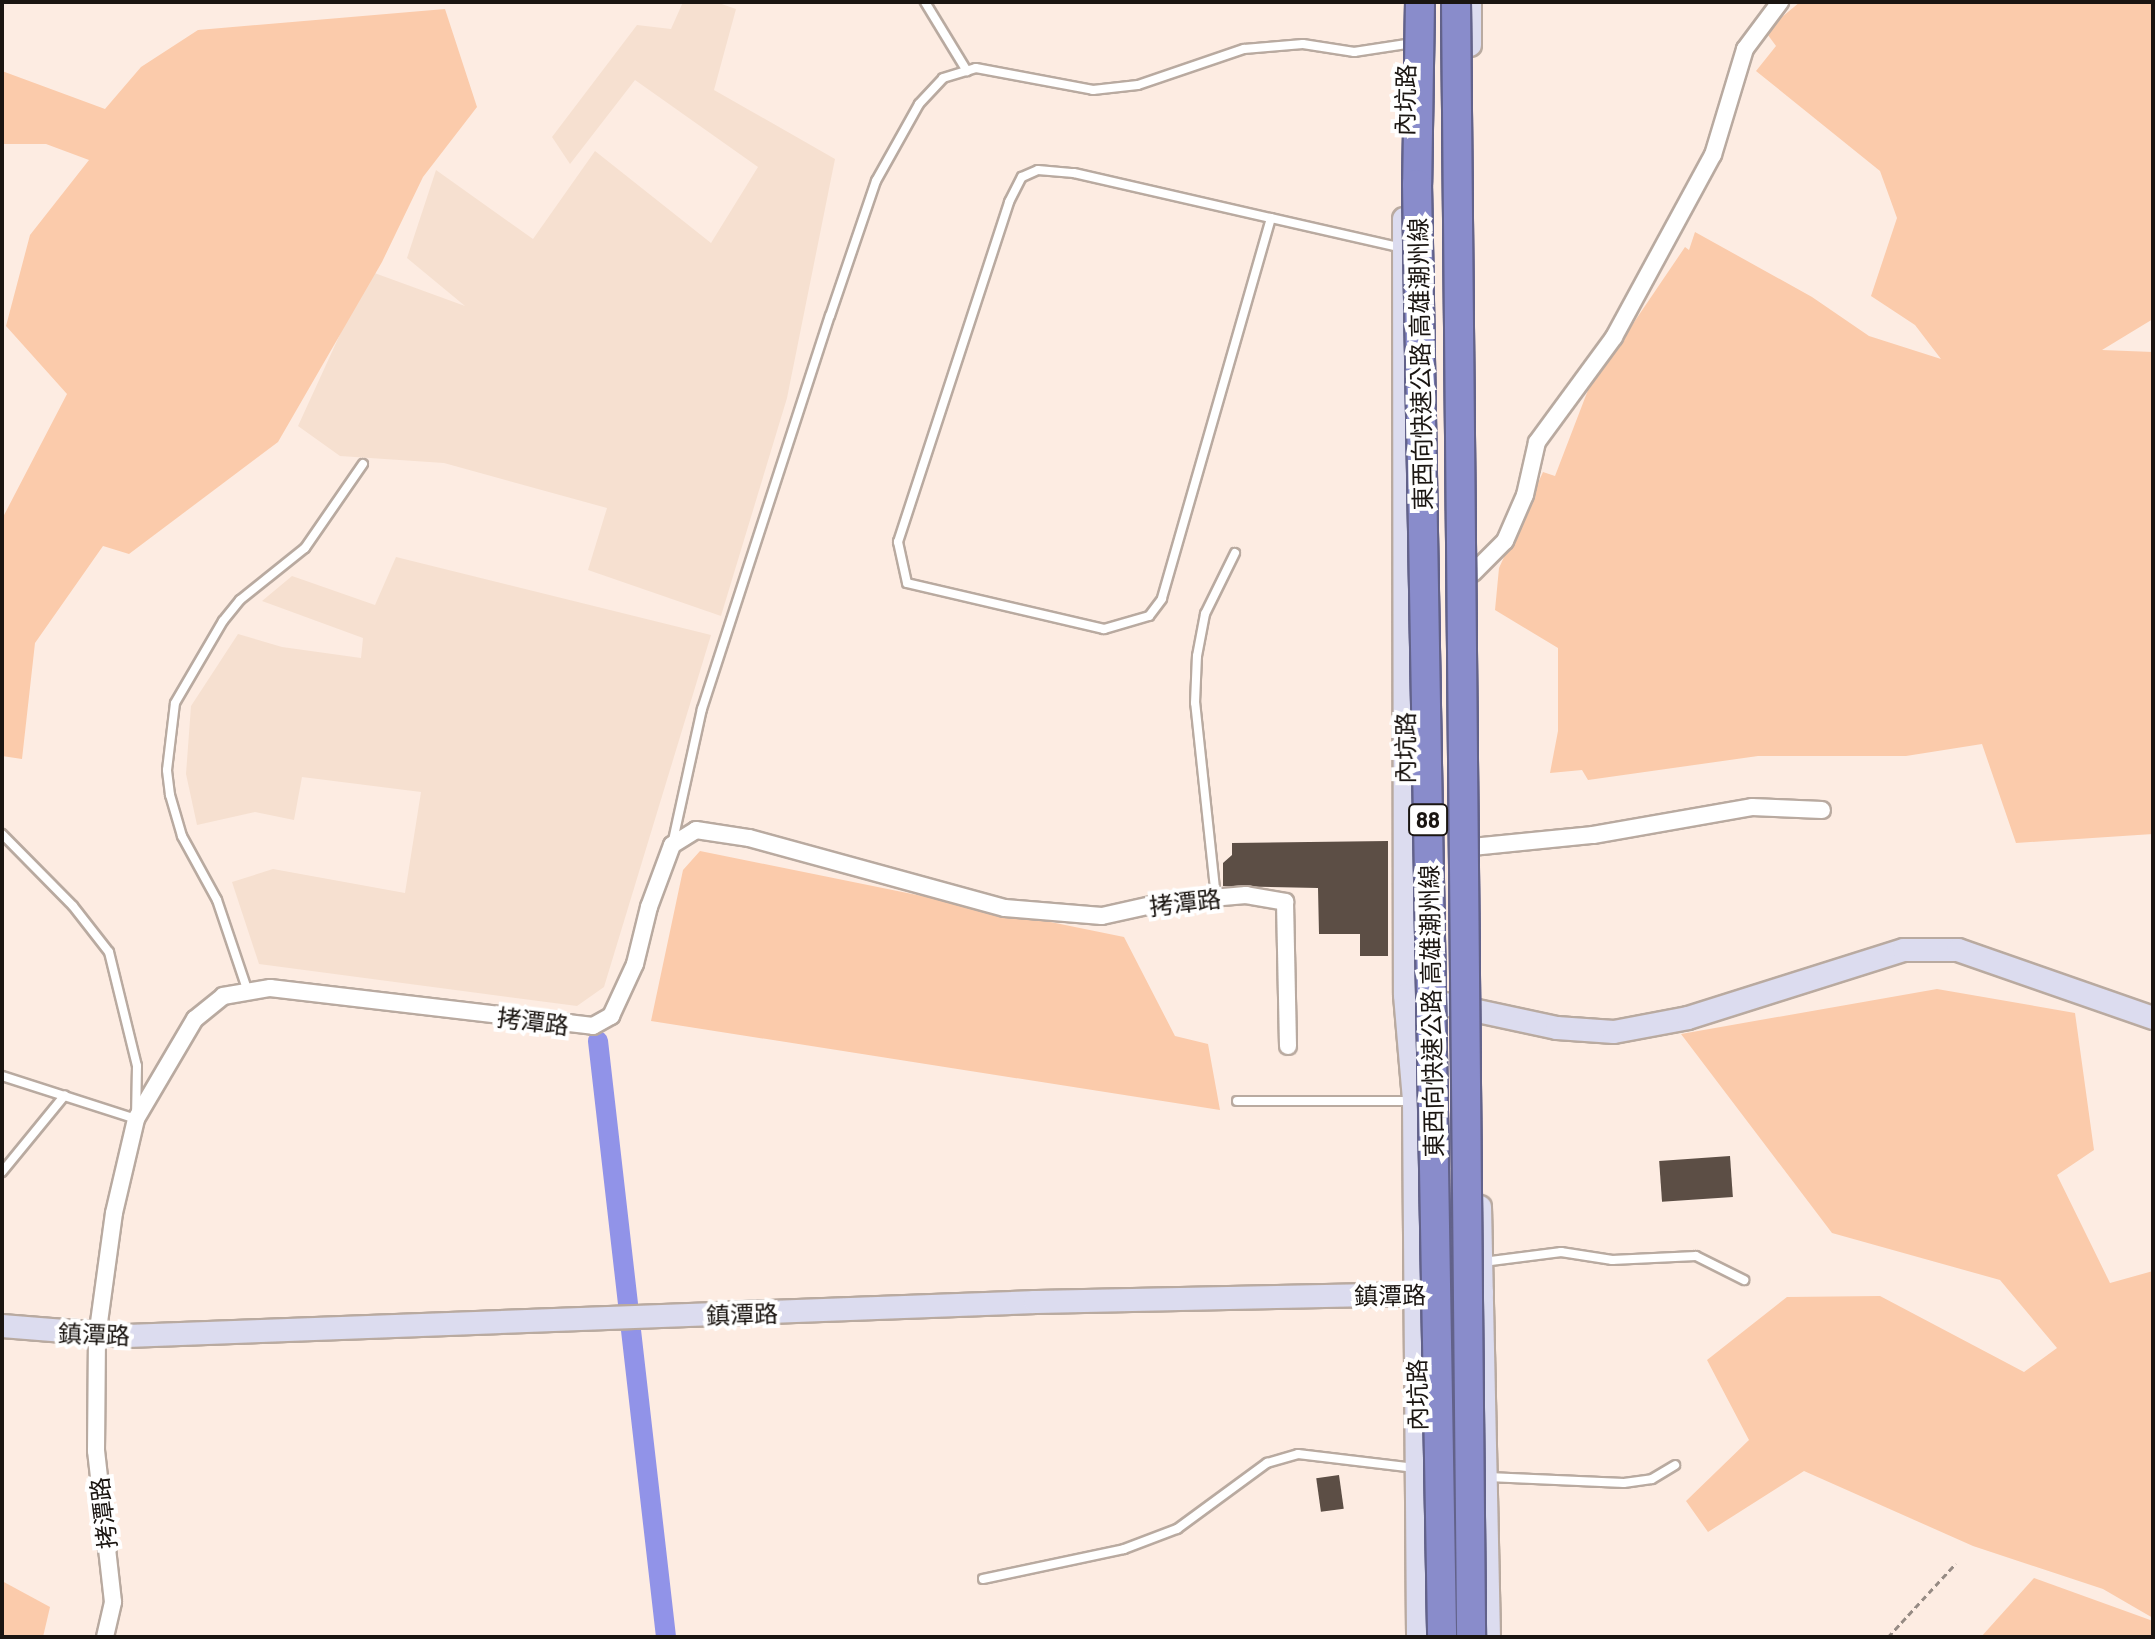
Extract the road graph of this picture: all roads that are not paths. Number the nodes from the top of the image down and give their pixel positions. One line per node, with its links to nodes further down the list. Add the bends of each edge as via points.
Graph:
1 (925, 2): 8 (lane)
2 (1406, 2): 7 (main road, 內坑路)
3 (1420, 2): 44 (highway, 東西向快速公路 高雄潮州線 / 88, bridge, via 1417,184)
4 (1456, 2): 45 (highway, 東西向快速公路 高雄潮州線 / 88, bridge)
5 (1470, 2): 13 (main road)
6 (1780, 2): 13 (street, via 1745,49 1705,169 1614,337 1537,442 1525,495 1505,541)
7 (1406, 44): 8 (lane, via 1354,52 1303,44 1244,49 1138,85 1093,90 976,68); 10 (main road, 內坑路)
8 (967, 71): 16 (lane, via 943,78 919,104 876,181 702,709)
9 (1271, 218): 9 (lane, via 1074,173 1038,170 1022,177 1009,202 898,542 907,583 1104,629 1149,616 1162,599); 10 (lane)
10 (1404, 248): 20 (main road, 內坑路)
11 (363, 464): 19 (lane, via 305,548 232,610 175,703 167,770 170,795 182,836 217,900)
12 (1235, 553): 18 (lane, via 1205,614 1197,656 1195,703)
13 (1473, 573): 17 (main road)
14 (1822, 810): 17 (street, via 1752,807 1593,835)
15 (2, 834): 28 (lane, via 73,906 109,952 124,996 137,1066)
16 (672, 845): 18 (street, 拷潭路, via 696,830 749,838 1005,908 1068,916); 19 (street, 拷潭路, via 635,964 611,1016 593,1026)
17 (1472, 847): 21 (main road)
18 (1216, 898): 23 (street, 拷潭路, via 1246,895 1285,902)
19 (247, 989): 28 (street, 拷潭路, via 223,996 195,1019)
20 (1405, 995): 21 (main road); 27 (main road, 內坑路)
21 (1471, 1011): 22 (main road, via 1557,1028 1614,1032 1688,1018 1904,950 1958,950); 30 (main road)
22 (2153, 1018)
23 (1288, 1046)
24 (2, 1076): 25 (lane)
25 (65, 1095): 28 (lane); 29 (lane)
26 (1237, 1101): 27 (lane)
27 (1414, 1101): 33 (main road, 內坑路)
28 (136, 1119): 35 (street, 拷潭路, via 114,1213)
29 (2, 1172)
30 (1482, 1262): 31 (lane, via 1561,1252 1612,1260 1696,1256 1709,1258); 32 (main road)
31 (1744, 1280)
32 (1482, 1293): 33 (main road, 鎮潭路); 40 (main road)
33 (1415, 1294): 35 (main road, 鎮潭路); 37 (main road, 內坑路)
34 (2, 1326): 35 (main road, 鎮潭路)
35 (97, 1337): 42 (street, 拷潭路, via 96,1451 113,1602)
36 (1675, 1465): 40 (lane, via 1652,1479 1624,1483)
37 (1418, 1468): 38 (lane); 41 (lane, via 1298,1454 1267,1463 1177,1529 1124,1549); 43 (main road, 內坑路)
38 (1445, 1472)
39 (1459, 1474): 40 (lane)
40 (1486, 1477): 46 (main road)
41 (983, 1579)
42 (105, 1637)
43 (1418, 1637)
44 (1442, 1637)
45 (1471, 1637)
46 (1489, 1637)

